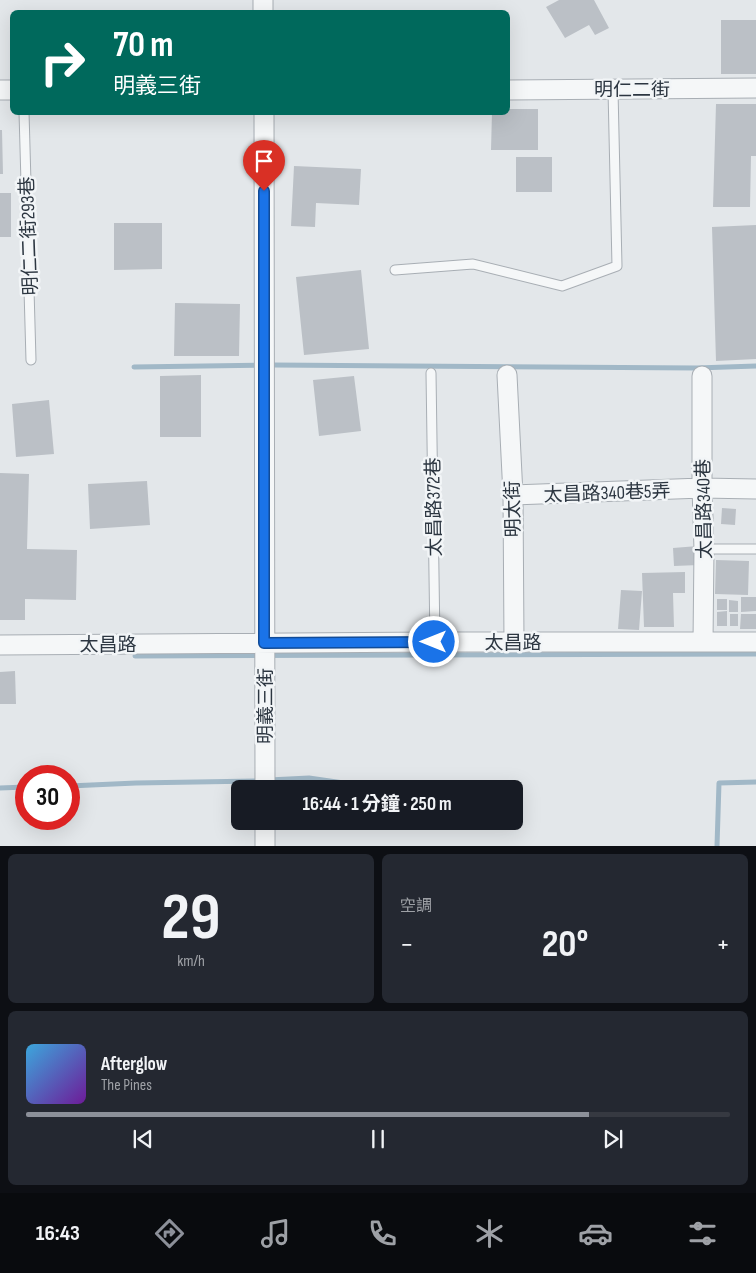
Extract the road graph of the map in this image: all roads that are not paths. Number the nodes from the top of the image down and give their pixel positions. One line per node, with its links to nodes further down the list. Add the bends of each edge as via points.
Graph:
1 (756, 88): 3 (street, 明仁二街)
2 (510, 90): 3 (street, 明仁二街)
3 (613, 90): 6 (lane, via 617,266 562,286 473,264)
4 (24, 115): 7 (lane, 明仁二街293巷)
5 (264, 115): 20 (street, 明義三街)
6 (395, 270)
7 (31, 360)
8 (431, 373): 16 (lane, 太昌路372巷)
9 (506, 376): 13 (street, 明太街)
10 (702, 376): 11 (street, 太昌路340巷)
11 (702, 488): 12 (street, 太昌路340巷5弄); 13 (street, 太昌路340巷5弄); 14 (street, 太昌路340巷)
12 (756, 489)
13 (513, 495): 17 (street, 明太街)
14 (704, 549): 15 (lane); 18 (street, 太昌路340巷)
15 (756, 549)
16 (434, 642): 17 (street, 太昌路); 20 (street, 太昌路)
17 (514, 642): 18 (street, 太昌路)
18 (703, 642): 19 (street, 太昌路)
19 (756, 642)
20 (264, 643): 21 (street, 太昌路); 22 (street, 明義三街)
21 (0, 645)
22 (265, 780)
23 (265, 830): 24 (street)
24 (266, 846)

